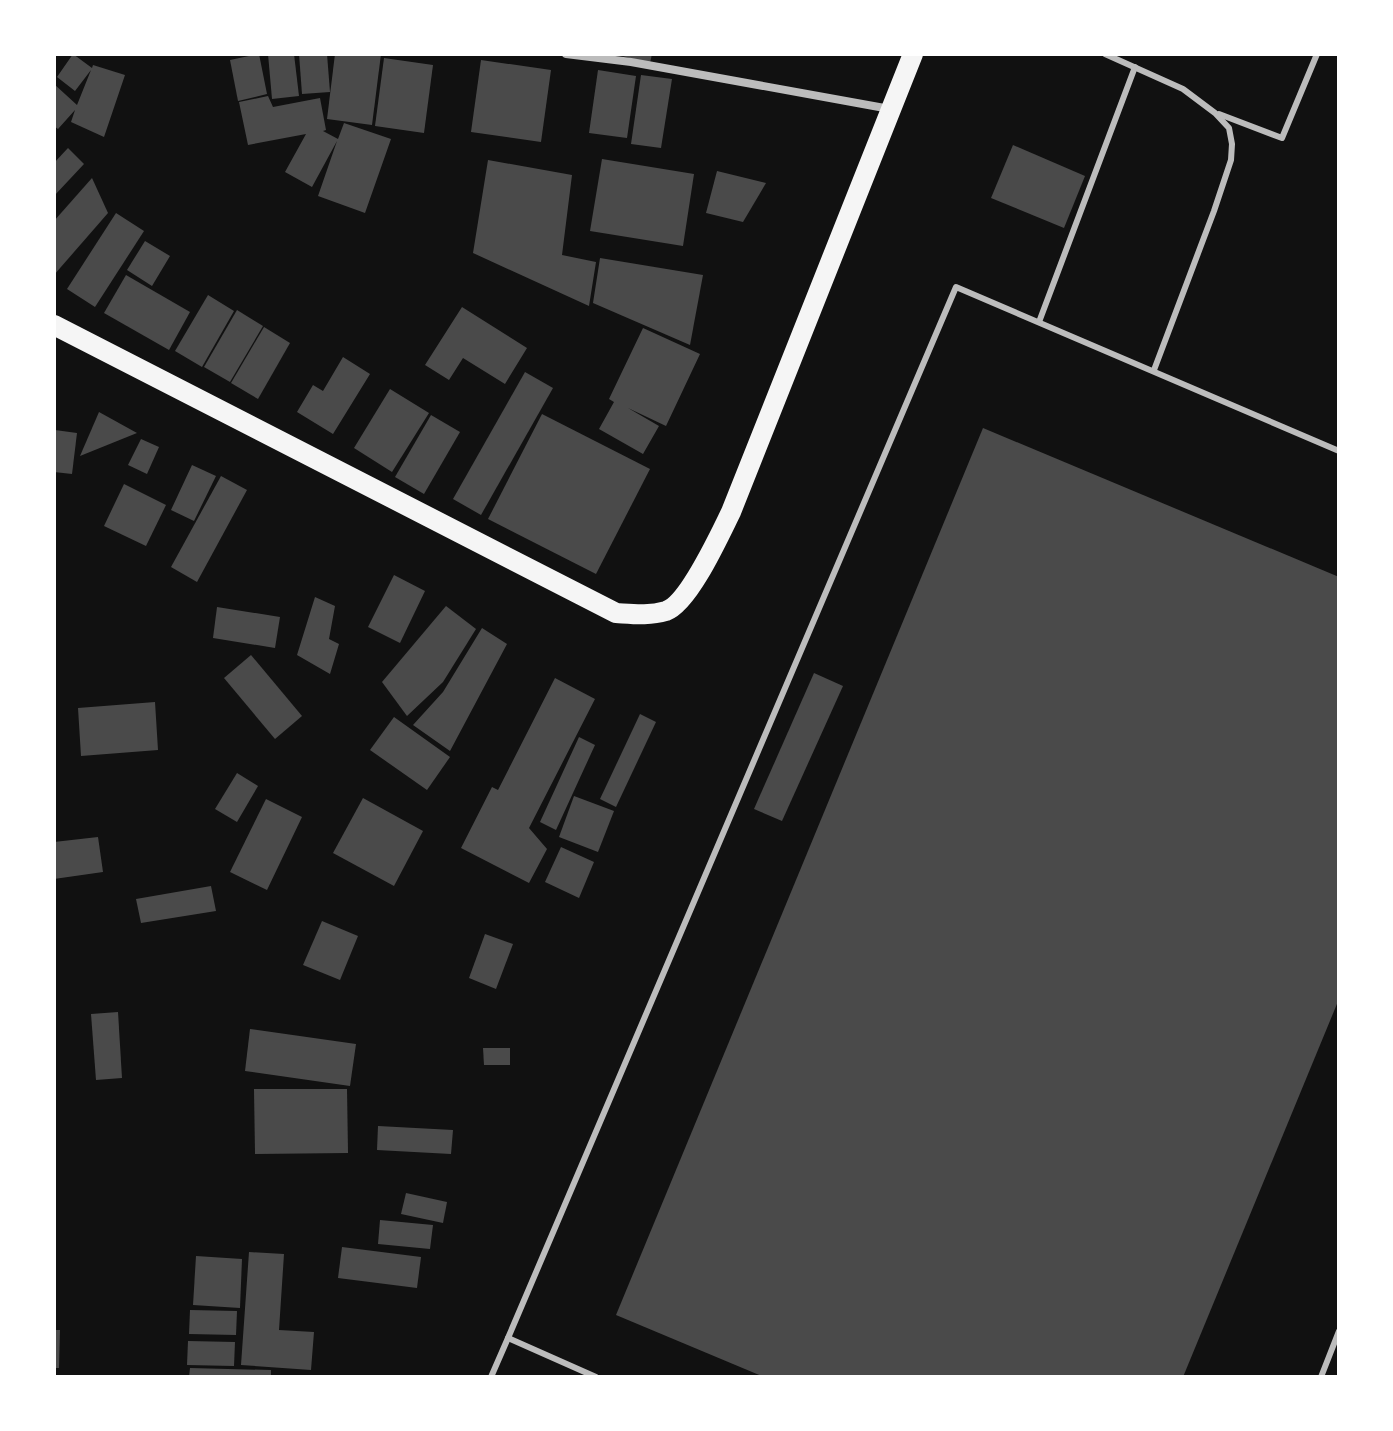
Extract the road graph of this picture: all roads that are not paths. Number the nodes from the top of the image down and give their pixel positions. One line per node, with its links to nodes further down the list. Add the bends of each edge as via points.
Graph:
1 (566, 54): 6 (street)
2 (913, 54): 6 (main road)
3 (1105, 54): 5 (lane)
4 (1317, 54): 7 (lane, via 1282,138)
5 (1135, 67): 7 (lane, via 1183,89); 8 (lane)
6 (891, 109): 9 (main road, via 731,512 710,555 670,610 616,613)
7 (1215, 113): 10 (lane, via 1229,128 1231,160)
8 (1039, 322): 10 (lane); 13 (lane, via 956,287)
9 (54, 325)
10 (1154, 370): 11 (lane)
11 (1339, 451)
12 (1339, 1331): 16 (lane)
13 (508, 1338): 14 (lane); 15 (lane)
14 (491, 1377)
15 (596, 1377)
16 (1321, 1377)

